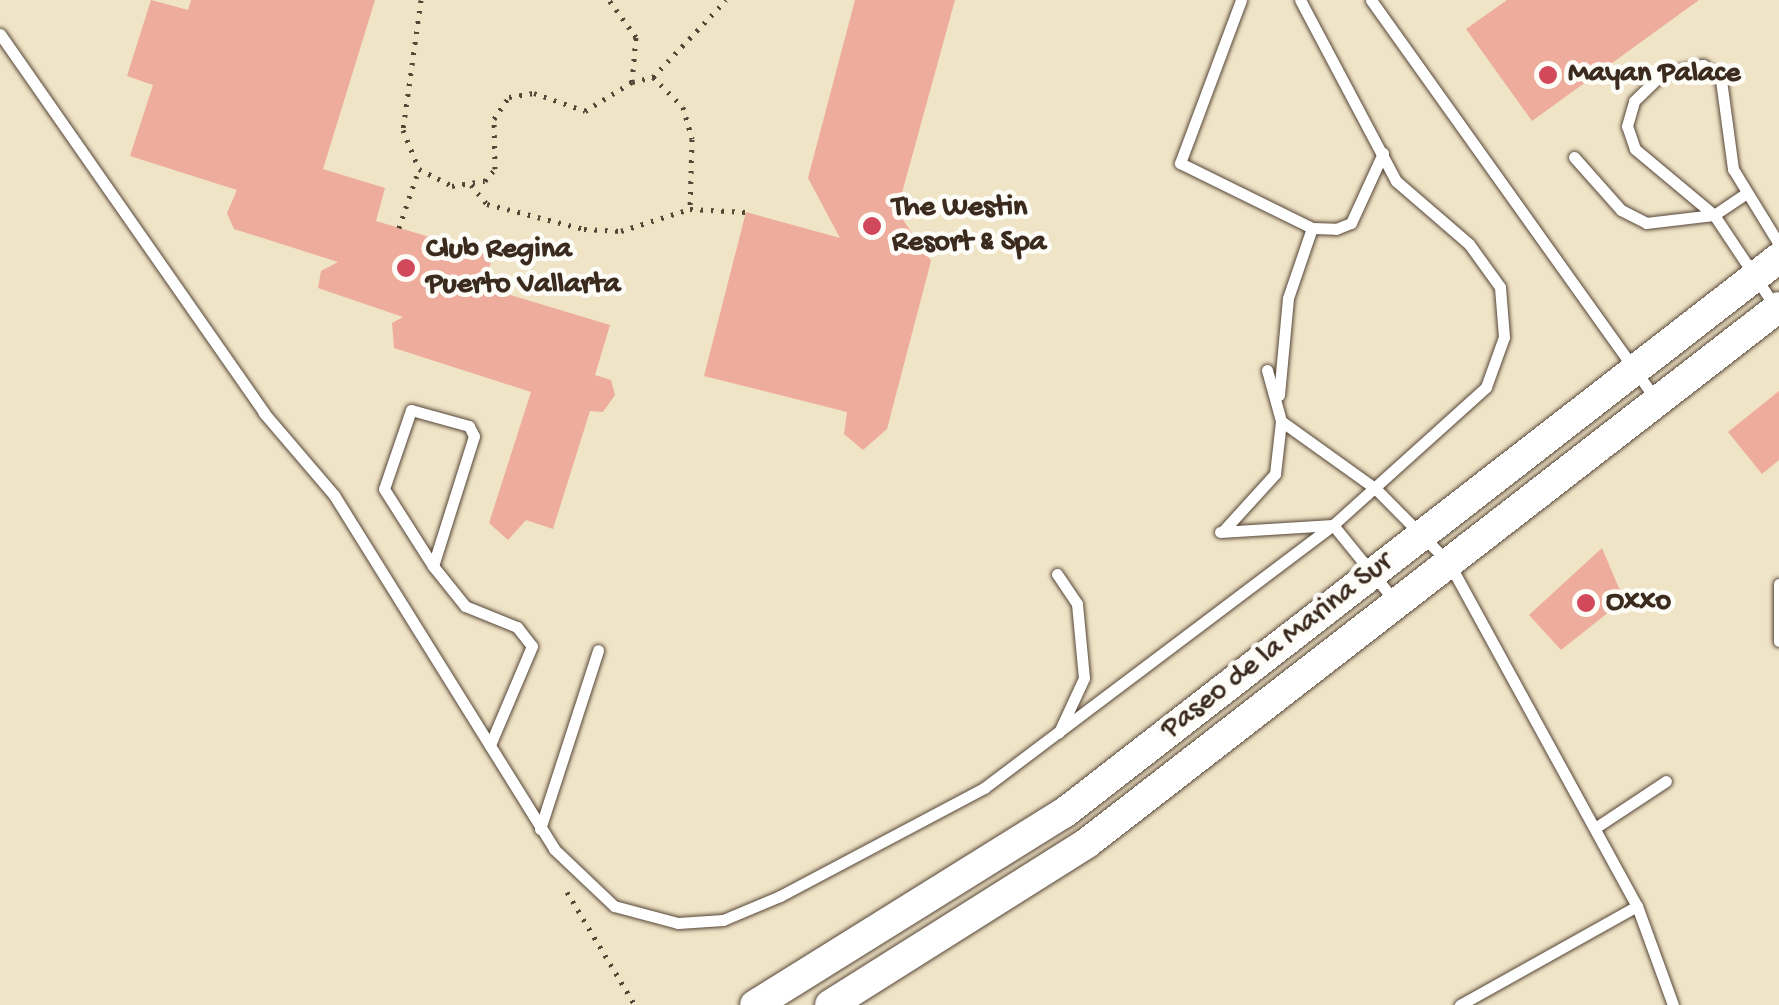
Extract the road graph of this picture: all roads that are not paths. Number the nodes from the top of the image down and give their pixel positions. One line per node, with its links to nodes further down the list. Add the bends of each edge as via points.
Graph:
1 (1240, 0): 9 (lane, via 1180,163)
2 (1300, 0): 5 (lane)
3 (1372, 0): 15 (lane)
4 (0, 34): 31 (lane, via 254,398 334,495)
5 (1382, 152): 9 (lane, via 1351,223); 19 (lane, via 1415,203 1500,286 1504,337 1486,387)
6 (1574, 157): 8 (lane, via 1621,210 1646,223)
7 (1744, 196): 8 (lane); 8 (lane, via 1721,80 1704,65 1662,74 1634,101 1627,126 1635,149); 10 (lane)
8 (1714, 215): 12 (lane)
9 (1312, 228): 16 (lane, via 1288,298)
10 (1779, 244)
11 (1779, 258): 12 (street, Paseo de la Marina Sur)
12 (1752, 278): 13 (lane); 15 (street, Paseo de la Marina Sur)
13 (1778, 308): 17 (street, Paseo de la Marina Sur)
14 (1267, 370): 16 (lane)
15 (1633, 371): 17 (lane); 21 (street, Paseo de la Marina Sur)
16 (1278, 400): 18 (lane)
17 (1660, 404): 22 (street, Paseo de la Marina Sur)
18 (1280, 421): 19 (lane); 20 (lane, via 1275,474 1220,532)
19 (1376, 489): 20 (lane); 21 (lane)
20 (1333, 525): 24 (lane); 30 (lane)
21 (1426, 532): 22 (lane); 24 (street, Paseo de la Marina Sur)
22 (1449, 563): 27 (street, Paseo de la Marina Sur); 34 (lane)
23 (433, 566): 23 (lane, via 474,436 469,426 410,410 384,489); 31 (lane, via 465,606 516,627 532,646)
24 (1374, 572): 27 (lane); 33 (street, Paseo de la Marina Sur)
25 (1057, 574): 30 (lane, via 1077,604 1084,678)
26 (1779, 584): 28 (lane)
27 (1397, 604): 36 (street, Paseo de la Marina Sur)
28 (1779, 640)
29 (598, 650): 35 (lane)
30 (1054, 740): 35 (lane, via 881,848 724,920 642,918 589,888)
31 (490, 745): 35 (lane)
32 (1666, 781): 34 (lane)
33 (1064, 813): 36 (street); 37 (street, Paseo de la Marina Sur)
34 (1595, 828): 39 (lane)
35 (540, 829)
36 (1086, 843): 38 (street, Paseo de la Marina Sur)
37 (1004, 855): 38 (street); 40 (street, Paseo de la Marina Sur)
38 (1025, 887): 41 (street, Paseo de la Marina Sur)
39 (1636, 906): 42 (lane); 43 (lane)
40 (755, 1005)
41 (830, 1005)
42 (1460, 1005)
43 (1674, 1005)

